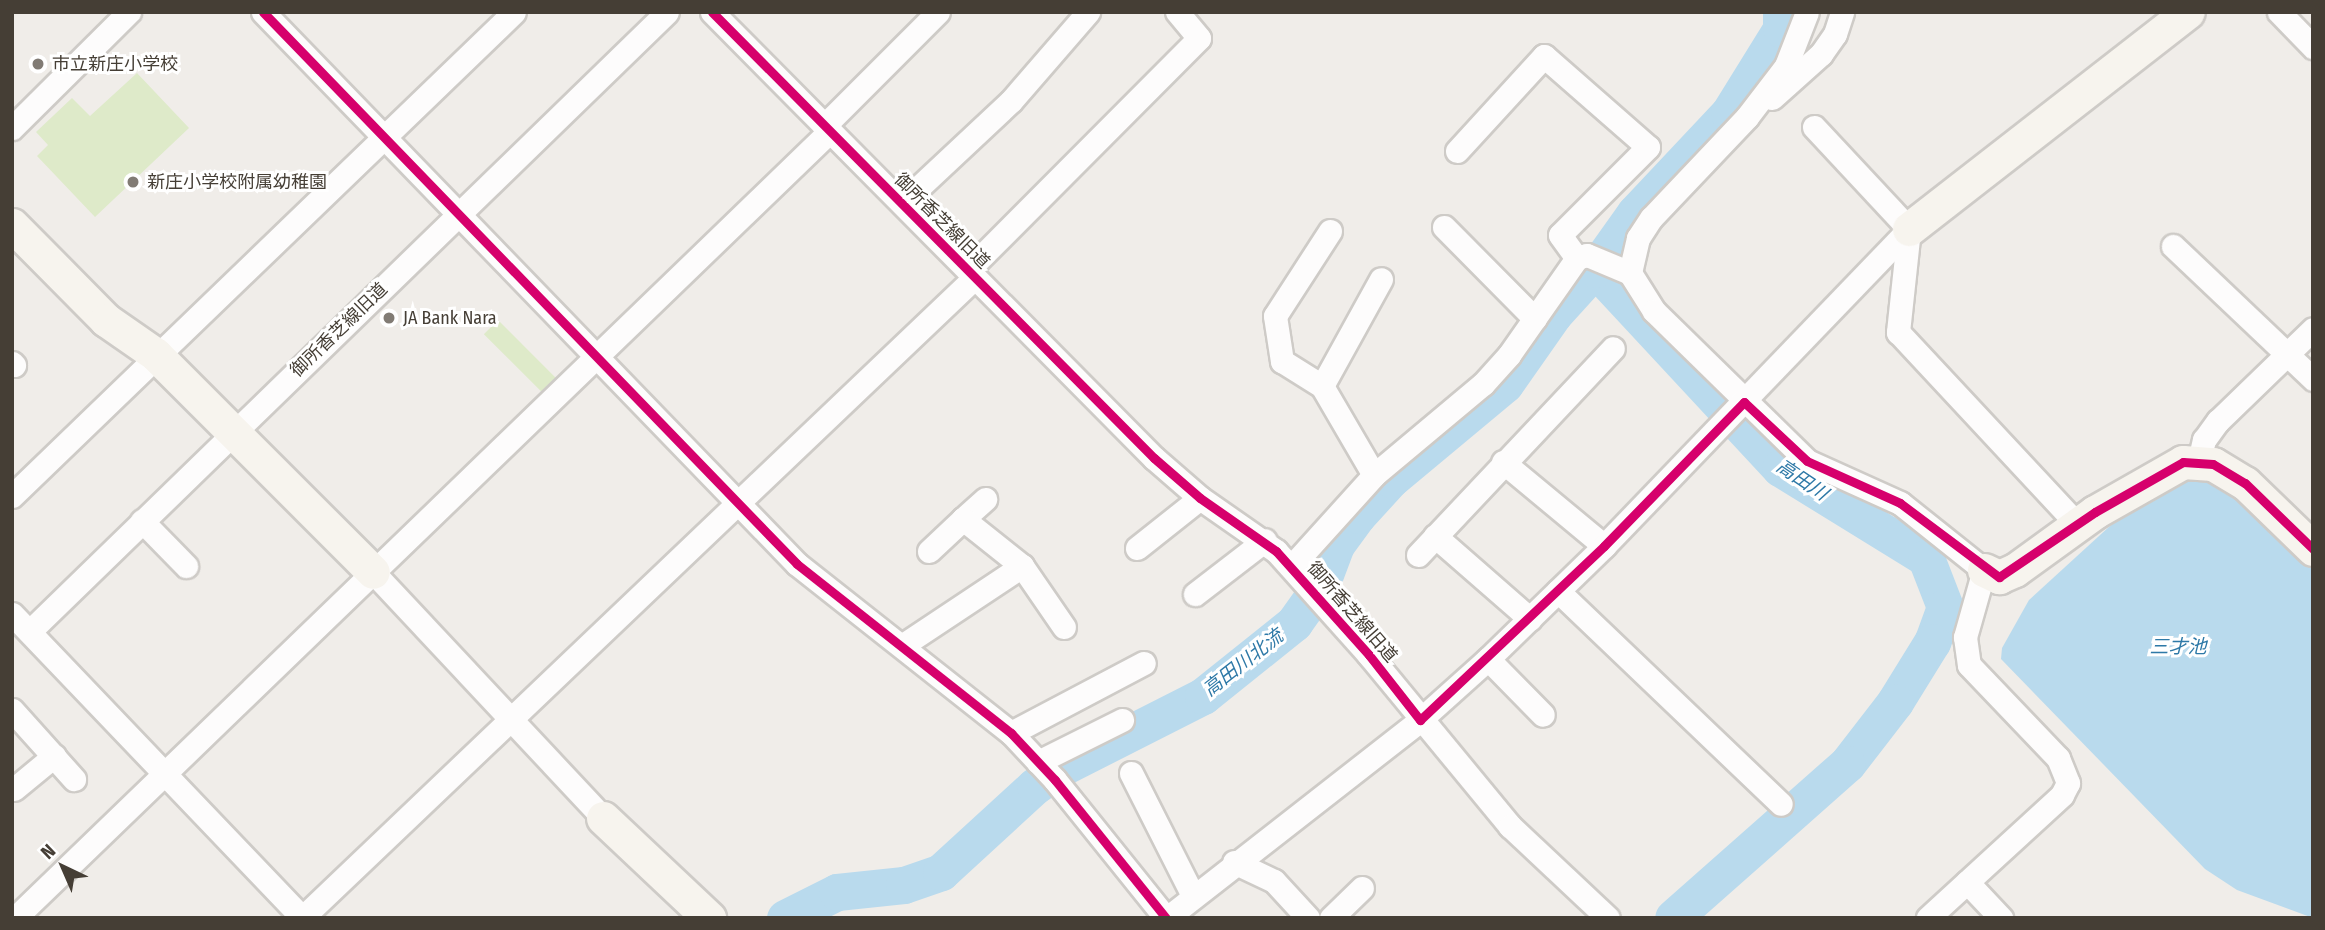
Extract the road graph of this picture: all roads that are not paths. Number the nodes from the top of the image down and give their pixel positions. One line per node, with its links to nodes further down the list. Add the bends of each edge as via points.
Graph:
1 (129, 12): 16 (street)
2 (263, 12): 18 (street)
3 (514, 12): 18 (street)
4 (667, 12): 21 (street, 御所香芝線旧道)
5 (712, 12): 17 (street, 御所香芝線旧道)
6 (938, 12): 17 (street)
7 (1088, 12): 20 (street, via 1011,101)
8 (1177, 12): 29 (street, via 1199,38)
9 (1807, 12): 14 (street, via 1786,66)
10 (1842, 12): 14 (street, via 1835,34 1804,73)
11 (2279, 12): 13 (street)
12 (2182, 14): 24 (street)
13 (2313, 47)
14 (1747, 117): 28 (street, via 1651,218)
15 (1814, 127): 24 (street)
16 (12, 128)
17 (827, 129): 20 (street, 御所香芝線旧道); 36 (street)
18 (384, 138): 21 (street); 35 (street)
19 (1457, 151): 27 (street, via 1544,56 1648,147 1560,235)
20 (902, 203): 29 (street, 御所香芝線旧道)
21 (458, 215): 36 (street); 40 (street, 御所香芝線旧道)
22 (12, 225): 35 (street, via 106,320)
23 (1444, 227): 31 (street)
24 (1909, 229): 39 (street); 50 (street, via 1898,332)
25 (1330, 231): 38 (street, via 1275,316 1282,361)
26 (2173, 246): 34 (street)
27 (1582, 257): 28 (street); 31 (street)
28 (1623, 270): 39 (street, via 1648,305)
29 (971, 273): 45 (street, 御所香芝線旧道, via 1154,458); 47 (street)
30 (1381, 279): 38 (street)
31 (1535, 319): 43 (street, via 1483,384)
32 (2313, 329): 34 (street)
33 (1613, 348): 42 (street)
34 (2287, 353): 37 (street); 41 (street, via 2218,421 2204,440)
35 (155, 354): 40 (street); 44 (street)
36 (598, 357): 47 (street); 62 (street)
37 (2313, 379)
38 (1322, 386): 43 (street)
39 (1744, 402): 53 (street); 61 (street, via 1807,461 1900,503)
40 (235, 432): 49 (street, 御所香芝線旧道); 62 (street)
41 (2199, 461): 50 (street, via 2167,468); 55 (street, via 2245,483)
42 (1503, 462): 51 (street); 53 (street)
43 (1374, 475): 60 (street)
44 (12, 496)
45 (1200, 498): 52 (street, 御所香芝線旧道); 54 (street)
46 (985, 499): 48 (street)
47 (736, 501): 69 (street, via 807,572); 74 (street)
48 (963, 519): 56 (street); 59 (street)
49 (142, 520): 58 (street); 68 (street, 御所香芝線旧道)
50 (2077, 524): 61 (street, via 2015,570 1999,577)
51 (1435, 536): 57 (street); 66 (street)
52 (1265, 540): 60 (street, 御所香芝線旧道); 64 (street)
53 (1604, 547): 63 (street)
54 (1137, 548)
55 (2313, 550)
56 (929, 551)
57 (1418, 555)
58 (186, 566)
59 (1021, 566): 67 (street); 69 (street)
60 (1291, 567): 76 (street, 御所香芝線旧道)
61 (1984, 570): 87 (street, via 1965,637 1969,665 2058,758 2068,783 2062,795)
62 (373, 572): 74 (street); 81 (street)
63 (1558, 591): 66 (street); 84 (street)
64 (1195, 594)
65 (12, 614): 68 (street)
66 (1530, 619): 70 (street)
67 (1064, 627)
68 (30, 631): 81 (street)
69 (903, 645): 77 (street)
70 (1488, 659): 73 (street); 76 (street)
71 (1144, 663): 77 (street)
72 (12, 710): 78 (street)
73 (1543, 715)
74 (509, 720): 85 (street); 91 (street)
75 (1122, 720): 79 (street)
76 (1420, 720): 86 (street); 96 (street, 御所香芝線旧道, via 1510,826)
77 (1011, 733): 79 (street)
78 (54, 756): 82 (street); 83 (street)
79 (1038, 762): 93 (street)
80 (1131, 773): 89 (street)
81 (167, 774): 90 (street); 91 (street)
82 (74, 779)
83 (14, 789)
84 (1781, 804)
85 (603, 818): 92 (street)
86 (1234, 862): 89 (street); 94 (street, via 1273,881)
87 (1967, 882): 97 (street); 98 (street)
88 (1362, 888): 95 (street)
89 (1192, 894): 93 (street)
90 (15, 918)
91 (302, 918)
92 (709, 918)
93 (1167, 918)
94 (1308, 918)
95 (1331, 918)
96 (1608, 918)
97 (1928, 918)
98 (2001, 918)

